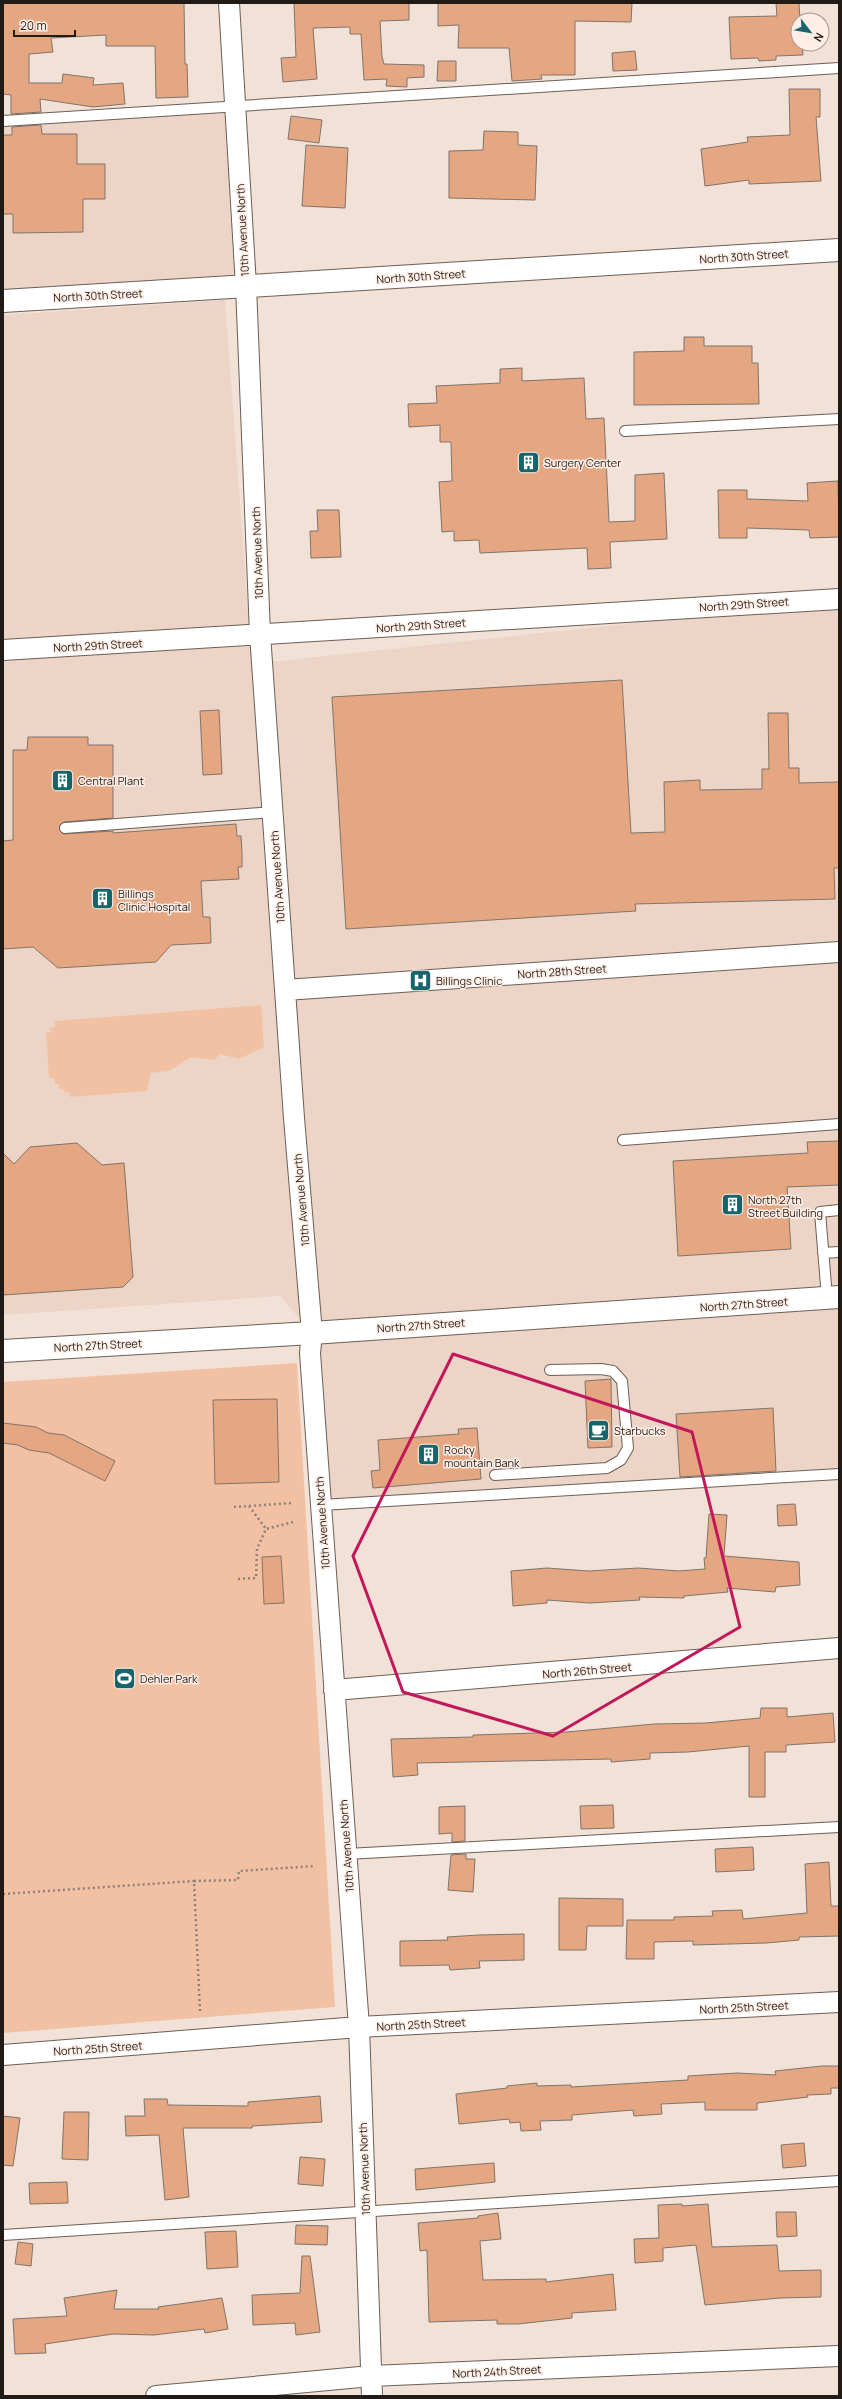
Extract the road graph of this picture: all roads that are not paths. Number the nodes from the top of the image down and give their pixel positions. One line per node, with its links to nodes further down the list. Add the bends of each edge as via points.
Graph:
1 (229, 3): 3 (street, 10th Avenue North)
2 (839, 68): 3 (lane)
3 (235, 106): 4 (lane); 6 (street, 10th Avenue North)
4 (3, 121)
5 (839, 250): 6 (street, North 30th Street)
6 (246, 286): 7 (street, North 30th Street); 11 (street, 10th Avenue North)
7 (3, 301)
8 (839, 419): 9 (lane)
9 (624, 431)
10 (839, 598): 11 (street, North 29th Street)
11 (260, 634): 12 (street, North 29th Street); 13 (street, 10th Avenue North)
12 (3, 650)
13 (273, 812): 14 (lane); 16 (street, 10th Avenue North)
14 (65, 828)
15 (839, 952): 16 (street, North 28th Street)
16 (285, 990): 23 (street, 10th Avenue North)
17 (839, 1124): 18 (lane)
18 (623, 1140)
19 (839, 1210): 21 (lane, via 820,1212)
20 (839, 1252): 21 (lane)
21 (823, 1253): 22 (lane)
22 (833, 1297): 23 (street, North 27th Street)
23 (312, 1333): 24 (street, North 27th Street); 28 (street, 10th Avenue North, via 310,1353)
24 (3, 1350)
25 (550, 1370): 27 (lane, via 613,1371 622,1381 628,1448 621,1460 607,1468)
26 (839, 1474): 28 (lane)
27 (495, 1475)
28 (321, 1505): 30 (street, 10th Avenue North)
29 (839, 1648): 30 (street, North 26th Street)
30 (334, 1690): 32 (street, 10th Avenue North)
31 (839, 1827): 32 (lane)
32 (346, 1854): 34 (street, 10th Avenue North)
33 (839, 2002): 34 (street, North 25th Street)
34 (359, 2028): 35 (street, North 25th Street); 37 (street, 10th Avenue North)
35 (3, 2055)
36 (839, 2181): 37 (lane)
37 (366, 2211): 38 (lane); 40 (street, 10th Avenue North)
38 (3, 2234)
39 (839, 2356): 40 (street, North 24th Street)
40 (371, 2376): 41 (street, North 24th Street); 42 (street, 10th Avenue North)
41 (156, 2396)
42 (372, 2396)

